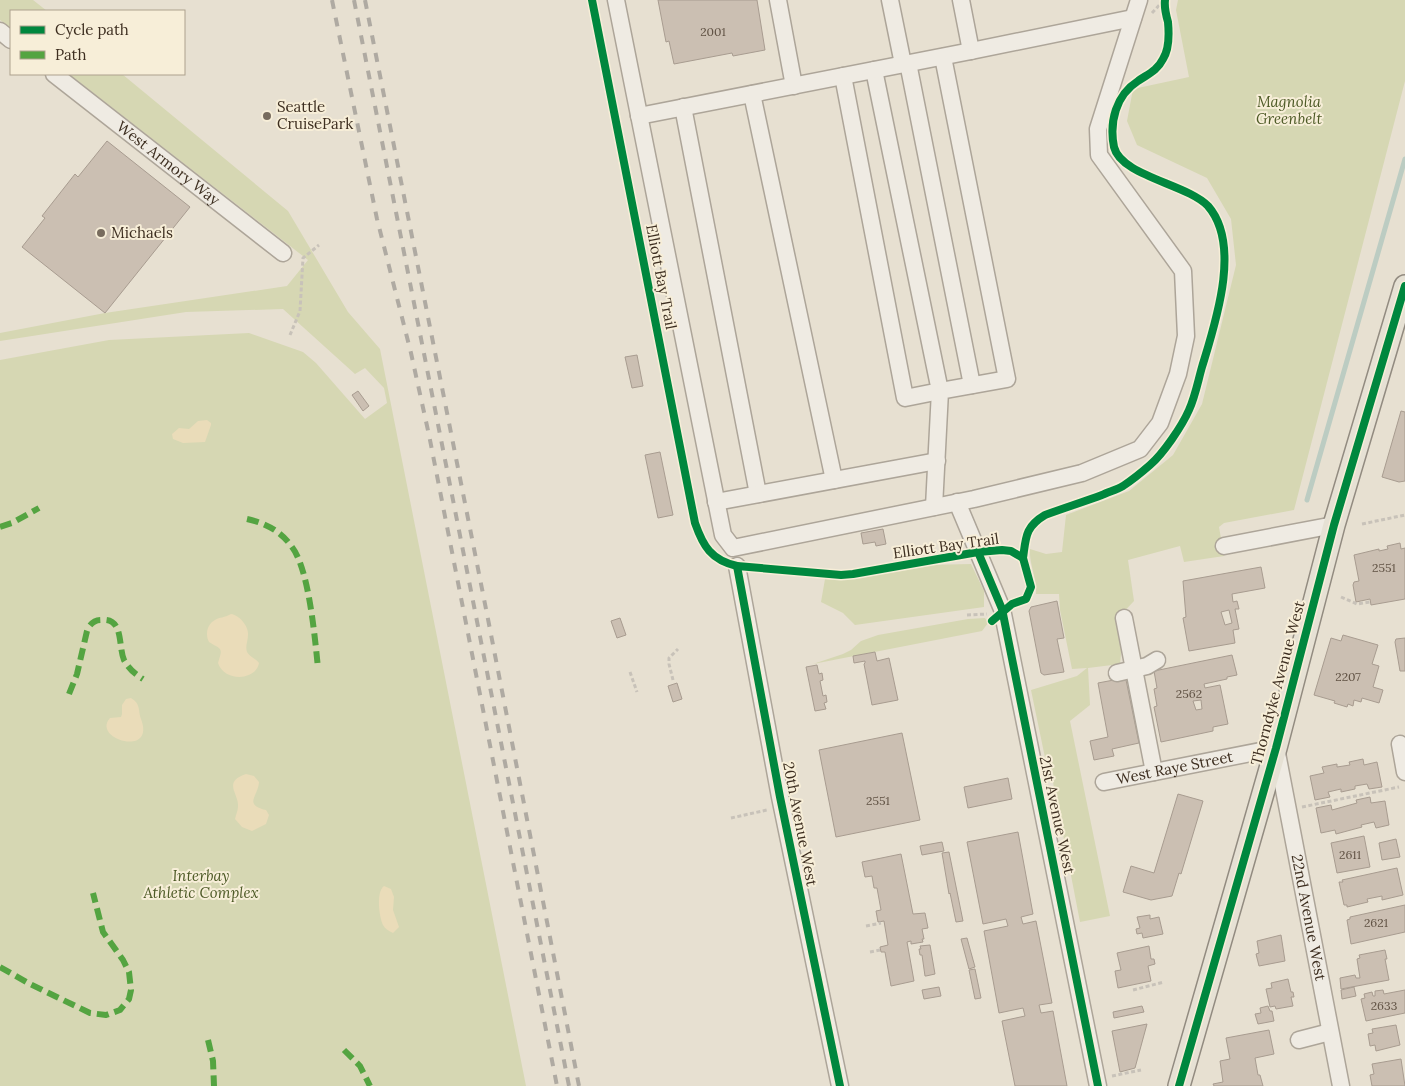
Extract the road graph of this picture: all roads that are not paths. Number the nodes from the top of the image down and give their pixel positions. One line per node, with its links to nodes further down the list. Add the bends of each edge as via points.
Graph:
1 (616, 0): 18 (street)
2 (778, 0): 15 (street)
3 (890, 0): 11 (street)
4 (961, 0): 9 (street)
5 (1138, 0): 6 (street)
6 (1133, 18): 9 (street); 27 (street, via 1098,129 1099,155 1183,271 1186,336 1178,374 1160,423 1140,448 1082,473)
7 (0, 31): 8 (street)
8 (10, 39)
9 (971, 51): 10 (street)
10 (943, 56): 11 (street); 21 (street, via 1007,379)
11 (905, 64): 12 (street); 21 (street)
12 (874, 70): 14 (street); 22 (street)
13 (55, 75): 19 (street, West Armory Way)
14 (843, 76): 15 (street); 22 (street, via 905,398)
15 (794, 86): 16 (street)
16 (752, 94): 17 (street); 24 (street)
17 (682, 107): 18 (street); 25 (street)
18 (639, 116): 26 (street)
19 (282, 253)
20 (1405, 286): 29 (main road, Thorndyke Avenue West)
21 (972, 386): 22 (street)
22 (940, 391): 23 (street)
23 (936, 460): 24 (street); 28 (street)
24 (834, 480): 25 (street)
25 (758, 494): 26 (street)
26 (716, 502): 28 (street, via 723,535 734,548)
27 (957, 502): 28 (street); 45 (street, 21st Avenue West, via 978,552 997,617)
28 (934, 507)
29 (1334, 525): 30 (street); 37 (main road, Thorndyke Avenue West)
30 (1224, 546)
31 (737, 566): 44 (street, 20th Avenue West)
32 (1124, 618): 34 (street)
33 (1157, 660): 34 (street)
34 (1133, 669): 35 (street); 38 (street)
35 (1117, 673)
36 (1400, 744): 39 (street)
37 (1276, 748): 38 (street, West Raye Street); 41 (street, 22nd Avenue West); 46 (main road, Thorndyke Avenue West)
38 (1154, 772): 40 (street, West Raye Street)
39 (1405, 772)
40 (1104, 782)
41 (1330, 1032): 42 (street); 43 (street, 22nd Avenue West)
42 (1299, 1040)
43 (1337, 1085)
44 (840, 1086)
45 (1098, 1086)
46 (1179, 1086)

